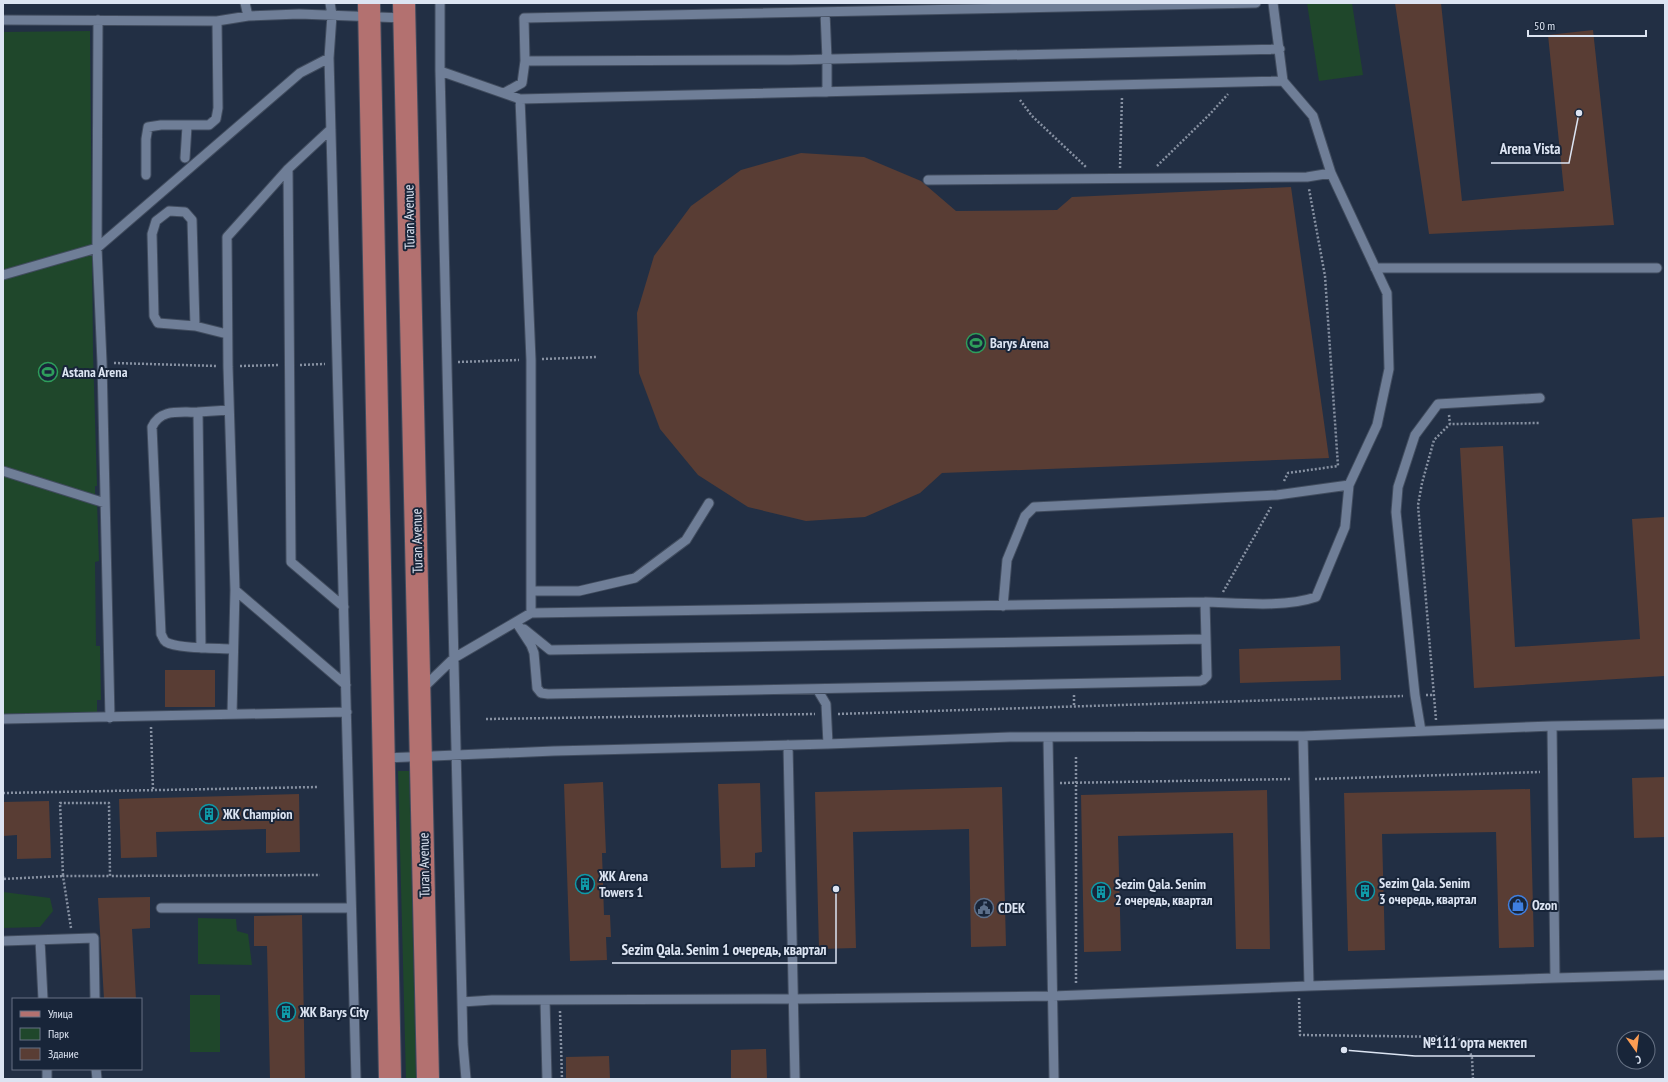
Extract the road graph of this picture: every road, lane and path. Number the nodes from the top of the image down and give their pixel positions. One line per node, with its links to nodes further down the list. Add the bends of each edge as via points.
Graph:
1 (245, 3): 10 (lane)
2 (330, 3): 9 (lane)
3 (440, 3): 18 (lane)
4 (1256, 3): 8 (lane)
5 (1273, 3): 14 (lane)
6 (369, 10): 7 (lane); 9 (lane); 91 (main road)
7 (404, 10): 70 (main road, Turan Avenue)
8 (825, 12): 16 (lane); 17 (lane, via 524,18)
9 (332, 15): 10 (lane); 15 (lane)
10 (248, 16): 13 (lane)
11 (3, 20): 12 (lane)
12 (98, 20): 13 (lane); 37 (lane)
13 (217, 20): 26 (lane, via 216,119 209,125)
14 (1280, 49): 16 (lane); 19 (lane)
15 (329, 58): 27 (lane); 37 (lane, via 300,73)
16 (827, 59): 17 (lane); 23 (lane)
17 (525, 61): 24 (lane, via 522,83)
18 (440, 71): 24 (lane); 67 (lane)
19 (1283, 81): 20 (lane); 30 (lane, via 1313,116)
20 (1239, 82): 21 (lane); 34 (path)
21 (1122, 85): 22 (lane); 33 (path)
22 (1010, 87): 23 (lane); 35 (path, via 1032,116)
23 (827, 92): 25 (lane)
24 (504, 93): 25 (lane)
25 (520, 99): 57 (lane, via 531,360)
26 (187, 126): 28 (lane); 31 (lane, via 148,127)
27 (331, 129): 29 (lane); 44 (lane)
28 (185, 158)
29 (288, 169): 42 (lane, via 227,237); 45 (lane)
30 (1331, 172): 32 (lane); 38 (lane)
31 (146, 175)
32 (1307, 176): 34 (lane); 53 (path, via 1325,276 1338,466 1288,473)
33 (1120, 178): 34 (lane); 35 (lane)
34 (1145, 178)
35 (1098, 179): 36 (lane)
36 (928, 180)
37 (97, 248): 40 (lane); 43 (lane)
38 (1375, 268): 39 (lane); 52 (lane, via 1387,293 1389,369 1377,425)
39 (1657, 268)
40 (3, 275)
41 (195, 326): 41 (lane, via 158,323 154,316 152,234 156,221 169,211 185,212 192,220); 42 (lane)
42 (227, 334): 46 (lane)
43 (102, 362): 46 (path); 54 (lane)
44 (338, 364): 45 (path); 61 (lane)
45 (290, 365): 46 (path); 61 (lane, via 291,562)
46 (228, 367): 48 (lane)
47 (1540, 398): 72 (lane, via 1438,404 1415,435 1398,488 1396,512)
48 (229, 410): 49 (lane); 56 (lane)
49 (198, 412): 65 (lane); 65 (lane, via 164,414 156,419 152,427 161,634 164,641 171,644)
50 (1540, 423): 71 (path, via 1450,424 1434,440 1418,505)
51 (3, 471): 54 (lane)
52 (1349, 485): 53 (lane); 59 (lane, via 1345,527 1316,597 1285,603)
53 (1277, 495): 59 (path); 60 (lane, via 1034,507 1025,516 1007,560)
54 (105, 503): 77 (lane)
55 (709, 503): 57 (lane, via 686,540 634,578 579,591)
56 (235, 590): 66 (lane); 68 (lane)
57 (531, 591): 62 (lane)
58 (1205, 602): 59 (lane); 60 (lane); 64 (lane)
59 (1217, 603)
60 (1003, 606): 62 (lane)
61 (344, 607): 68 (lane)
62 (531, 613): 63 (lane)
63 (517, 624): 64 (lane, via 550,650); 67 (lane); 69 (lane, via 534,653 537,688 541,693)
64 (1205, 639): 69 (lane, via 1207,676 1200,681)
65 (201, 648): 66 (lane)
66 (232, 649): 74 (lane)
67 (454, 658): 70 (lane); 88 (lane)
68 (346, 685): 73 (lane)
69 (817, 689): 75 (lane, via 824,700)
70 (420, 691): 89 (main road, Turan Avenue)
71 (1433, 695): 72 (path); 82 (path)
72 (1415, 696): 75 (path); 83 (lane)
73 (347, 712): 74 (lane); 100 (lane)
74 (232, 714): 76 (lane)
75 (827, 714): 79 (path); 86 (lane)
76 (151, 716): 77 (lane); 93 (path)
77 (110, 718): 78 (lane)
78 (3, 719)
79 (486, 719)
80 (1665, 724): 81 (lane)
81 (1552, 726): 82 (lane); 105 (lane)
82 (1436, 730): 83 (lane)
83 (1421, 731): 84 (lane)
84 (1303, 736): 85 (lane); 106 (lane)
85 (1048, 738): 86 (lane, via 1010,737); 108 (lane)
86 (828, 744): 87 (lane)
87 (788, 745): 88 (lane, via 554,750); 111 (lane)
88 (456, 756): 89 (lane); 114 (lane)
89 (421, 757): 91 (lane); 117 (main road, Turan Avenue)
90 (1076, 757): 107 (path)
91 (385, 758): 116 (main road)
92 (318, 787): 93 (path)
93 (153, 790): 94 (path)
94 (3, 793)
95 (320, 875): 98 (path)
96 (3, 876): 97 (path, via 3,879)
97 (63, 876): 98 (path); 98 (path, via 60,803 109,803); 101 (path)
98 (110, 876)
99 (161, 908): 100 (lane)
100 (351, 908): 115 (lane)
101 (72, 938): 102 (lane); 110 (lane, via 94,938)
102 (40, 940): 103 (lane); 109 (lane)
103 (3, 941)
104 (1665, 975): 105 (lane)
105 (1555, 978): 106 (lane)
106 (1304, 986): 107 (lane); 123 (path, via 1300,1035 1455,1038 1468,1045 1472,1058)
107 (1076, 995): 108 (lane)
108 (1053, 996): 111 (lane); 122 (lane)
109 (43, 998)
110 (95, 998)
111 (794, 999): 113 (lane); 121 (lane)
112 (545, 1000): 113 (lane); 114 (lane); 119 (lane)
113 (559, 1000): 120 (path)
114 (462, 1002): 118 (lane)
115 (356, 1079)
116 (390, 1079)
117 (428, 1079)
118 (466, 1079)
119 (547, 1079)
120 (562, 1079)
121 (795, 1079)
122 (1054, 1079)
123 (1473, 1079)

